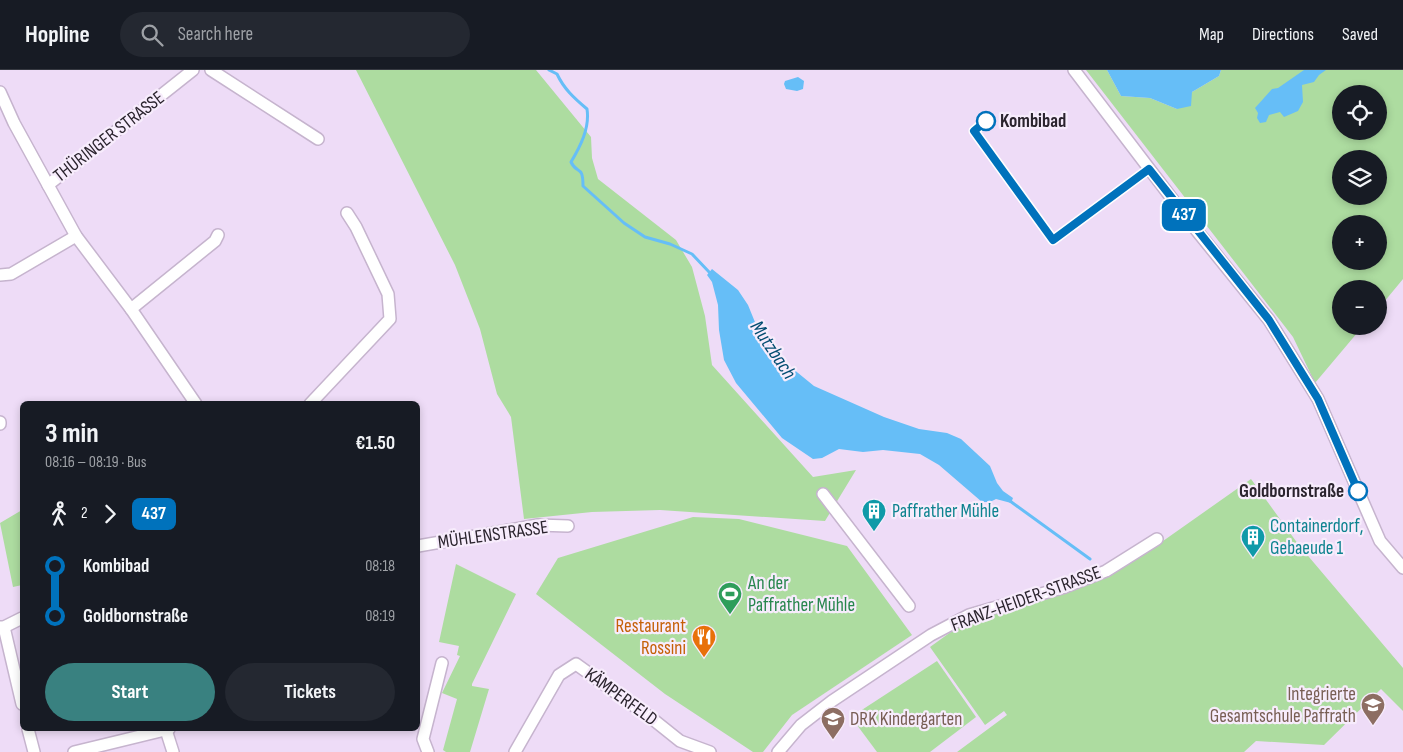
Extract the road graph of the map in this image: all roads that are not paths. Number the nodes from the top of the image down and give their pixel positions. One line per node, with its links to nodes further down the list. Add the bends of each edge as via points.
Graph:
1 (193, 70): 6 (street, THÜRINGER STRASSE)
2 (211, 70): 5 (street)
3 (1074, 70): 18 (street, via 1269,320 1318,399 1380,541)
4 (0, 92): 6 (street)
5 (318, 139)
6 (48, 185): 9 (street)
7 (347, 213): 13 (street, via 388,294 390,319)
8 (218, 235): 11 (street, via 215,241)
9 (76, 236): 10 (street, via 10,274); 11 (street)
10 (0, 275)
11 (131, 309): 12 (street)
12 (194, 401)
13 (313, 401)
14 (823, 494): 19 (street)
15 (568, 526): 17 (street, MÜHLENSTRASSE, via 538,525)
16 (1157, 539): 33 (street, FRANZ-HEIDER-STRASSE, via 1106,571 1065,587 969,615 931,635 832,701 801,725)
17 (420, 546)
18 (1403, 568)
19 (909, 606)
20 (20, 619): 21 (street)
21 (2, 627): 23 (street)
22 (442, 663): 30 (street, via 423,739)
23 (20, 696)
24 (29, 731): 27 (street)
25 (159, 731): 28 (street)
26 (168, 731): 29 (street)
27 (34, 752)
28 (74, 752)
29 (173, 752)
30 (428, 752)
31 (515, 752): 32 (street, KÄMPERFELD, via 559,675 576,664 680,741)
32 (710, 752)
33 (778, 752)

